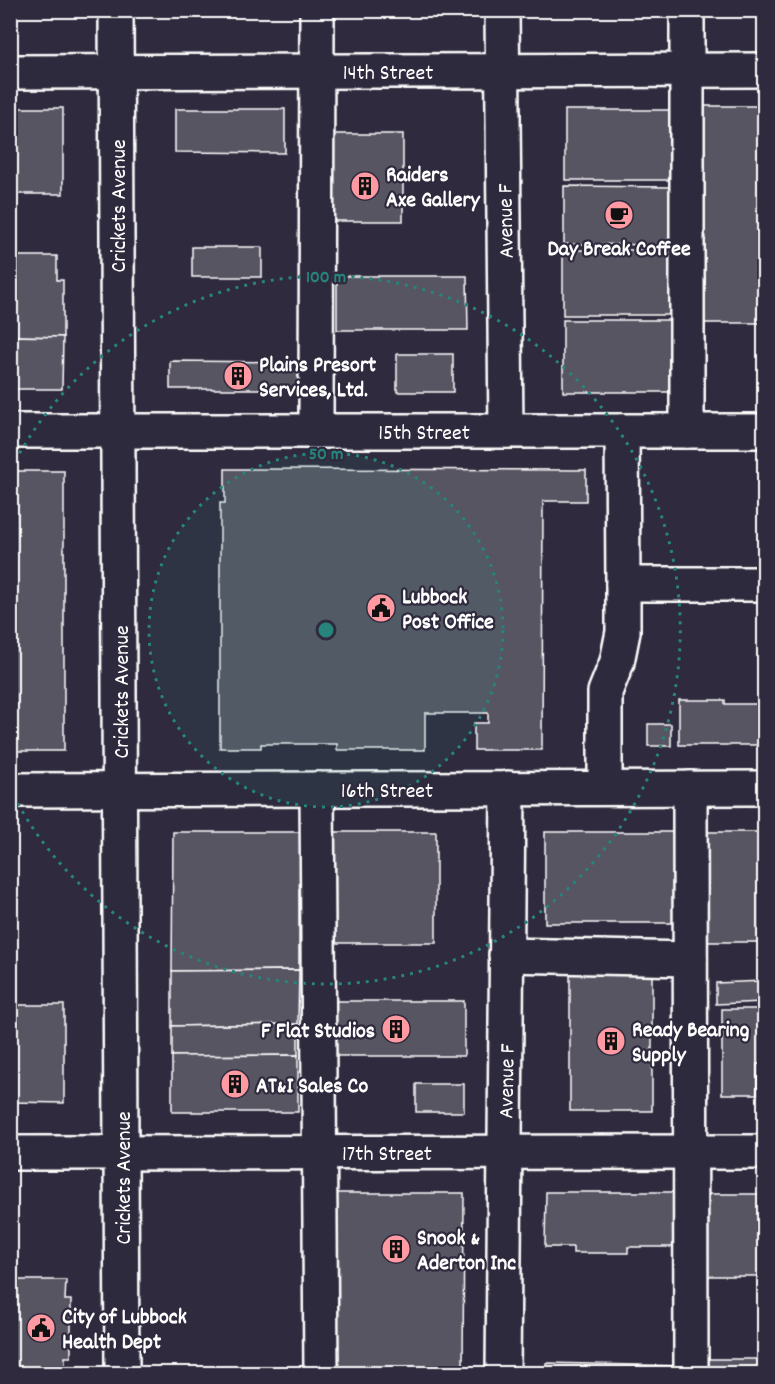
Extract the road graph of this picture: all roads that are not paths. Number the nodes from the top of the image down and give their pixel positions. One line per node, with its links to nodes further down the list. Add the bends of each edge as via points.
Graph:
1 (116, 10): 10 (street, Crickets Avenue)
2 (317, 10): 8 (street)
3 (502, 10): 5 (street, Avenue F)
4 (687, 10): 6 (street)
5 (503, 70): 6 (street, 14th Street); 8 (street, 14th Street); 14 (street, Avenue F)
6 (687, 70): 7 (street, 14th Street); 16 (street)
7 (765, 70)
8 (318, 71): 10 (street, 14th Street); 13 (street)
9 (10, 72): 10 (street, 14th Street)
10 (117, 72): 12 (street, Crickets Avenue)
11 (10, 431): 12 (street, 15th Street)
12 (118, 431): 13 (street, 15th Street); 24 (street, Crickets Avenue)
13 (316, 431): 14 (street, 15th Street)
14 (506, 431): 15 (street, 15th Street)
15 (622, 431): 16 (street, 15th Street); 18 (street)
16 (687, 431): 17 (street, 15th Street)
17 (765, 431)
18 (623, 584): 19 (street); 21 (street, via 623,632 605,692)
19 (765, 584)
20 (508, 788): 21 (street, 16th Street); 25 (street, 16th Street); 27 (street, Avenue F)
21 (605, 788): 22 (street, 16th Street)
22 (690, 788): 23 (street, 16th Street); 28 (street)
23 (765, 788)
24 (120, 789): 25 (street, 16th Street); 26 (street, 16th Street); 29 (street, Crickets Avenue)
25 (317, 789): 30 (street)
26 (10, 790)
27 (506, 955): 28 (street); 31 (street, Avenue F)
28 (690, 959): 32 (street)
29 (122, 1152): 30 (street, 17th Street); 34 (street, 17th Street); 35 (street, Crickets Avenue)
30 (320, 1152): 31 (street, 17th Street); 36 (street)
31 (504, 1152): 32 (street, 17th Street); 37 (street, Avenue F)
32 (690, 1152): 33 (street, 17th Street); 38 (street)
33 (765, 1152)
34 (10, 1153)
35 (122, 1374)
36 (321, 1374)
37 (503, 1374)
38 (691, 1374)

